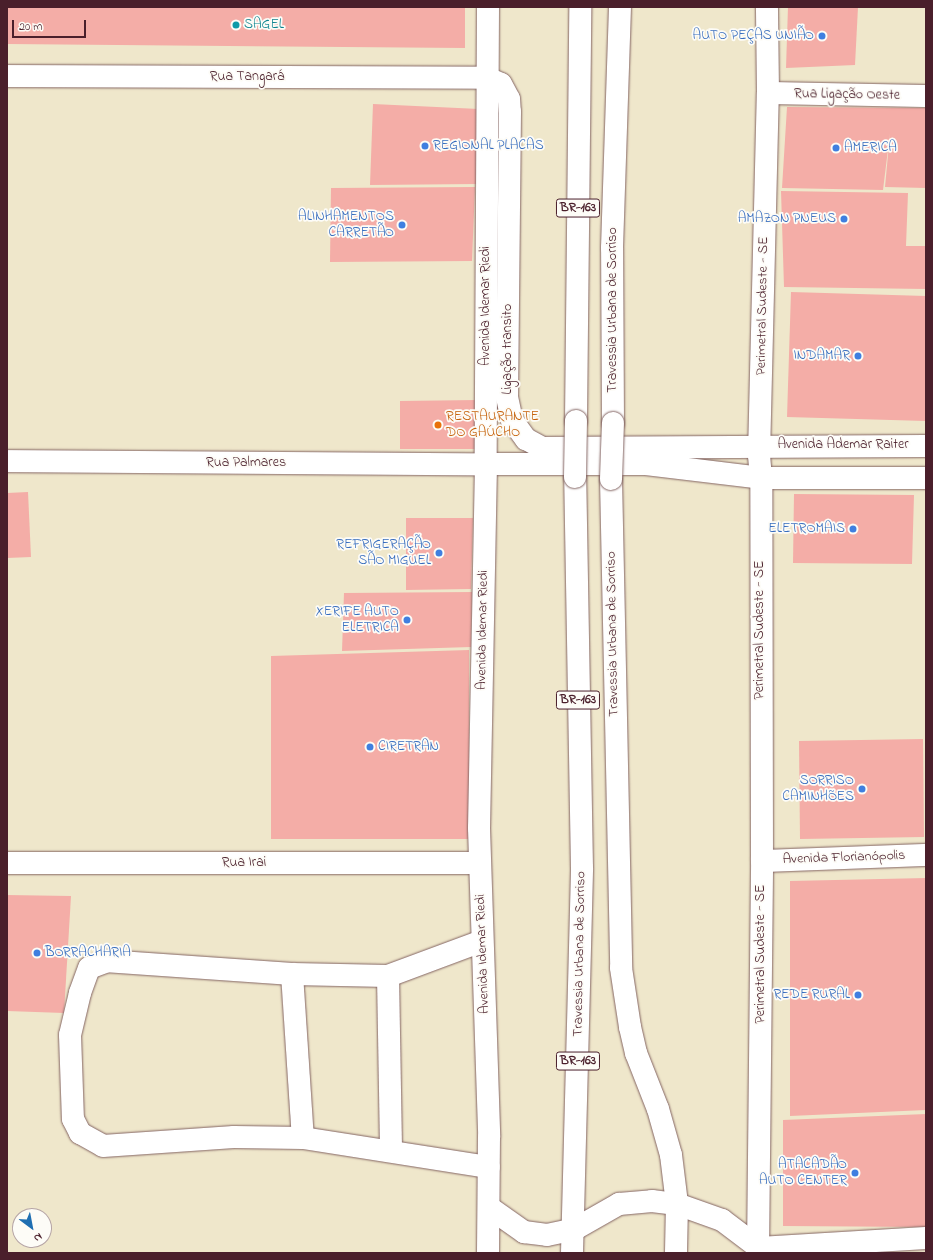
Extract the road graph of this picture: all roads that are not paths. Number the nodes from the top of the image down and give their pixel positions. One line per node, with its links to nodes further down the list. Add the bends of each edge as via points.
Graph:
1 (488, 7): 6 (main road, Avenida Idemar Riedi)
2 (580, 7): 27 (main road, Travessia Urbana de Sorriso / BR-163, bridge, via 575,477 582,868)
3 (620, 7): 25 (main road, Travessia Urbana de Sorriso / BR-163, bridge, via 612,248 614,423 611,479 621,968 636,1053 658,1109 671,1155)
4 (767, 7): 7 (main road, Perimetral Sudeste - SE)
5 (7, 76): 6 (main road, Rua Tangará)
6 (487, 78): 9 (main road, Ligação transito, via 501,84 509,99 510,112 507,398 512,420 526,438 542,448); 12 (main road, Avenida Idemar Riedi)
7 (768, 93): 8 (main road, Rua Ligação Oeste); 9 (main road, Perimetral Sudeste - SE)
8 (926, 96)
9 (759, 444): 10 (main road, Avenida Ademar Raiter); 13 (main road, Perimetral Sudeste - SE)
10 (926, 446)
11 (7, 461): 12 (main road, Rua Palmares)
12 (486, 464): 13 (main road, Rua Palmares, via 646,464); 18 (main road, Avenida Idemar Riedi)
13 (761, 478): 14 (main road); 16 (main road, Perimetral Sudeste - SE)
14 (926, 478)
15 (926, 855): 16 (main road, Avenida Florianópolis)
16 (762, 861): 29 (main road, Perimetral Sudeste - SE)
17 (7, 863): 18 (main road, Rua Irai)
18 (480, 863): 19 (main road, Avenida Idemar Riedi)
19 (482, 941): 21 (main road); 24 (main road, Avenida Idemar Riedi)
20 (292, 974): 21 (main road); 22 (main road); 22 (main road, via 108,961 89,968 70,1035 73,1120 80,1133 103,1146 234,1137)
21 (388, 976): 23 (main road)
22 (303, 1138): 23 (main road)
23 (391, 1151): 24 (main road)
24 (489, 1167): 26 (main road, Avenida Idemar Riedi)
25 (677, 1204): 27 (main road, via 652,1201 619,1204); 29 (main road, via 722,1220); 32 (main road, Travessia Urbana de Sorriso / BR-163)
26 (490, 1208): 27 (main road, via 524,1232 547,1235); 30 (main road, Avenida Idemar Riedi)
27 (575, 1229): 31 (main road, Travessia Urbana de Sorriso / BR-163)
28 (926, 1238): 29 (main road)
29 (757, 1251)
30 (488, 1253)
31 (572, 1253)
32 (676, 1253)

